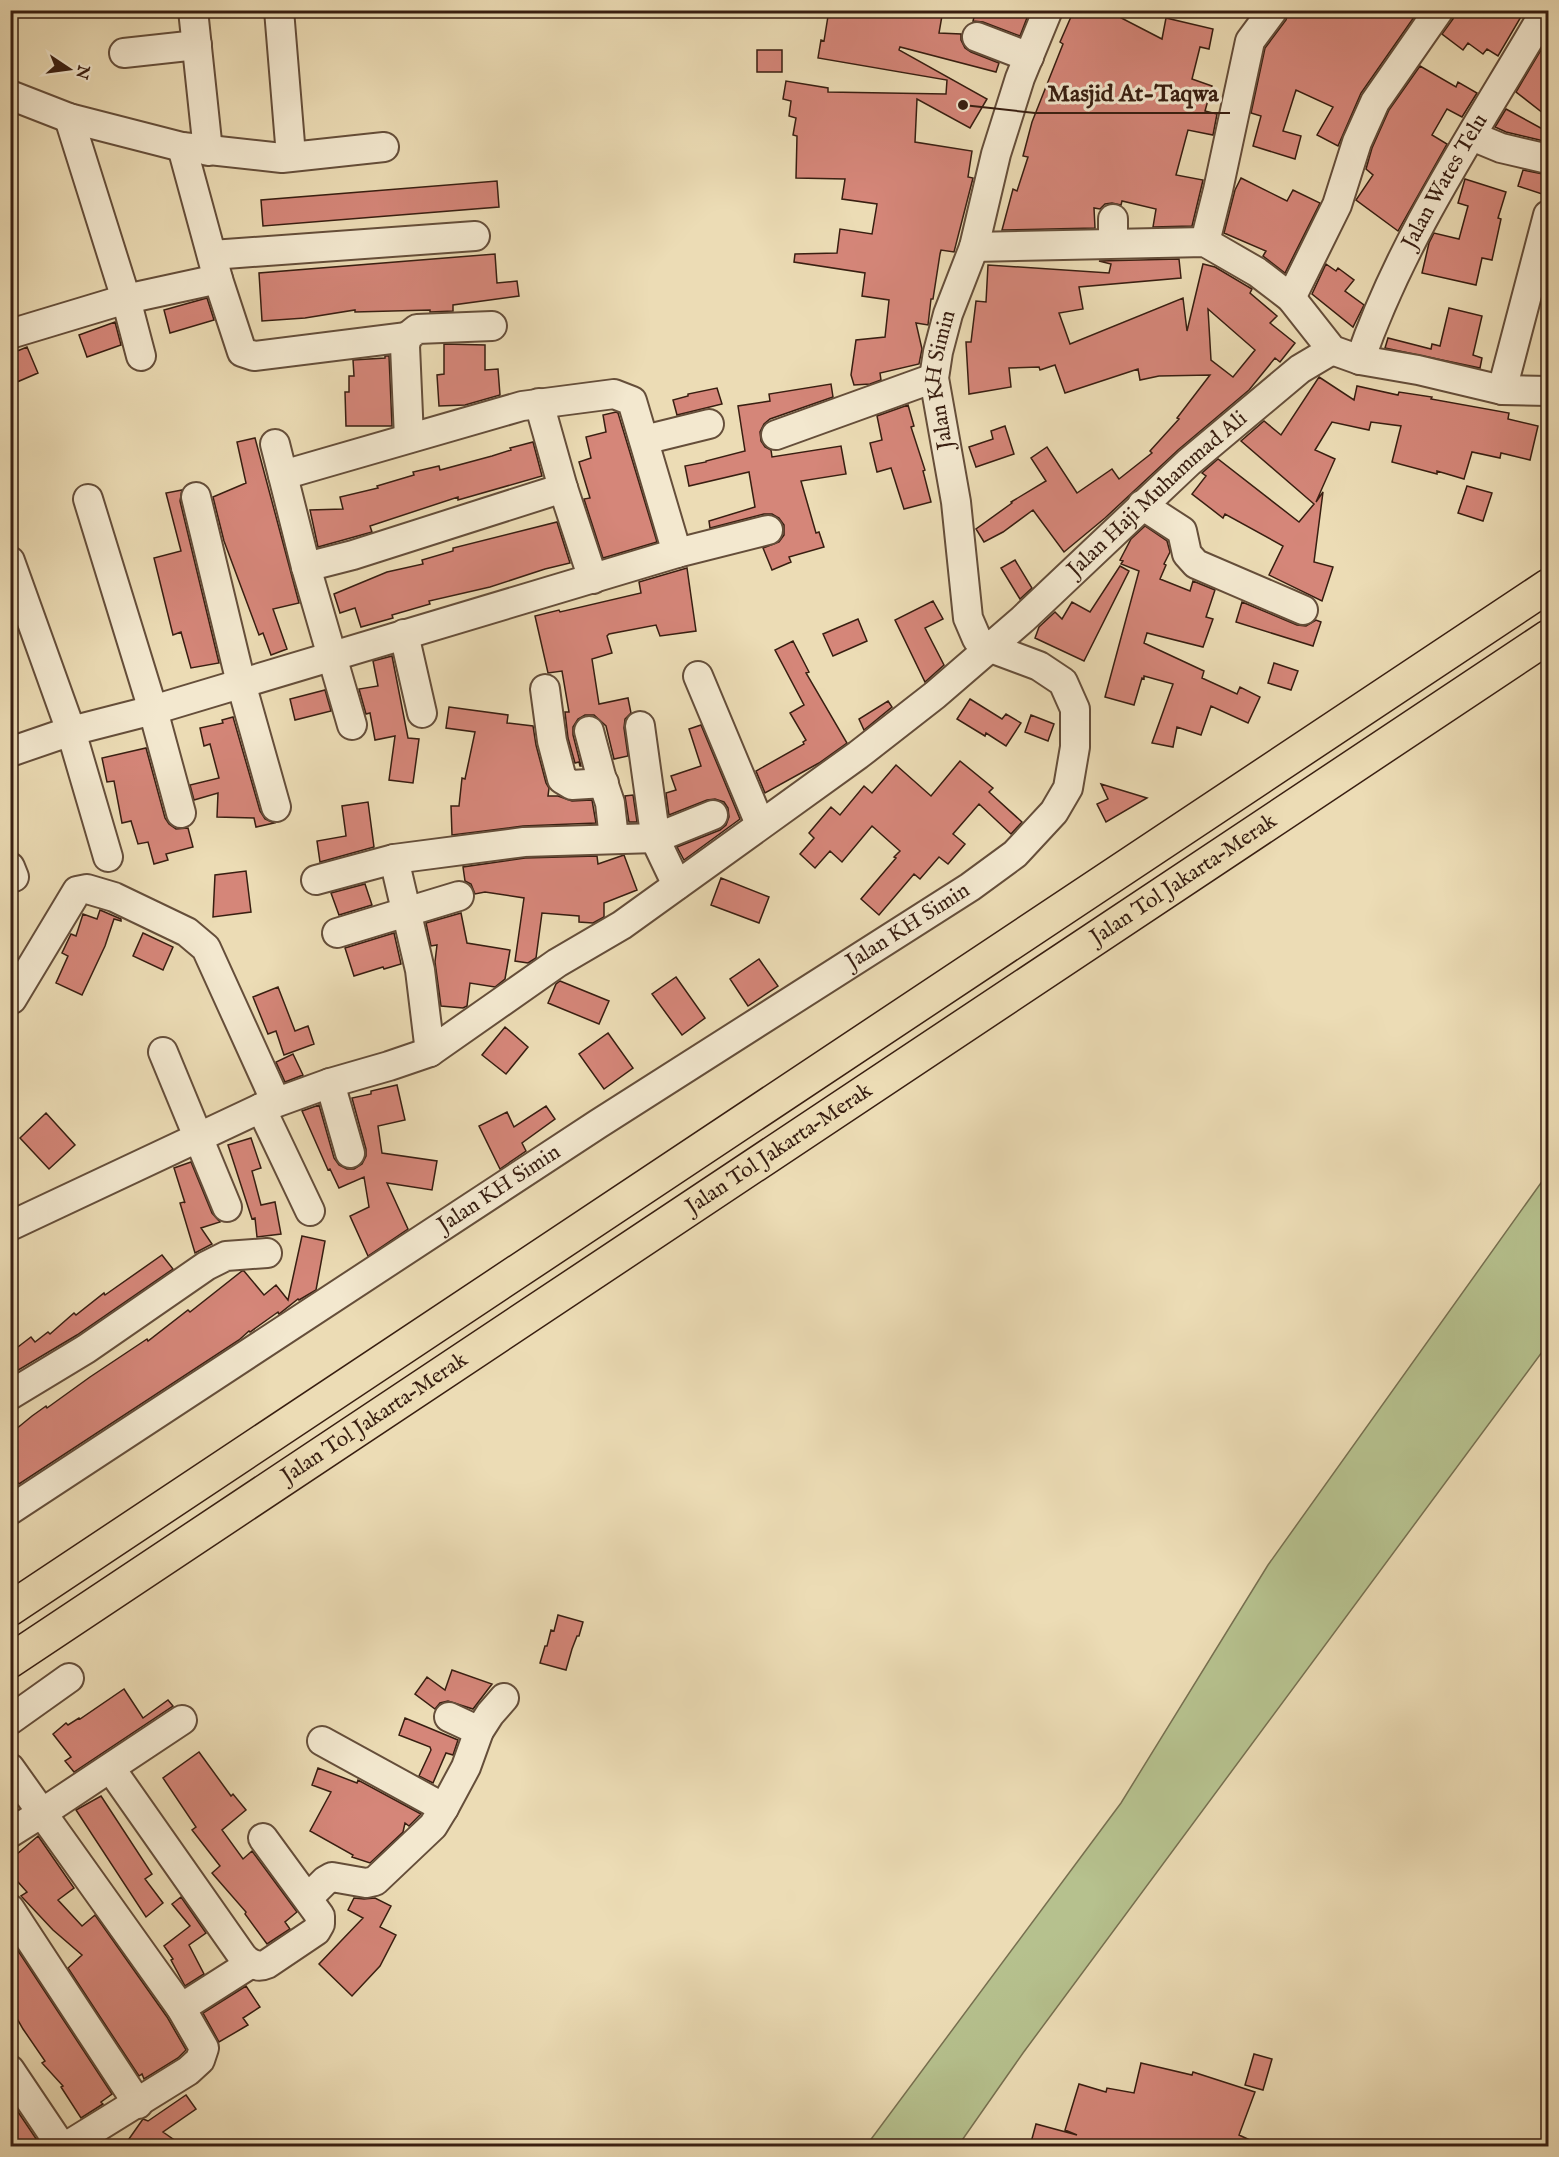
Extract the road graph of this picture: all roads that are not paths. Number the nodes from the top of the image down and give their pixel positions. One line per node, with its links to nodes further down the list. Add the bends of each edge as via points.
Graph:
1 (193, 10): 8 (street)
2 (279, 10): 16 (street)
3 (1048, 10): 10 (street, Jalan KH Simin)
4 (1273, 10): 20 (street, via 1251,41)
5 (1439, 10): 23 (street, via 1375,102 1337,205)
6 (1546, 10): 13 (street, Jalan Wates Telu)
7 (977, 37): 10 (street)
8 (197, 45): 9 (street); 15 (street)
9 (124, 53)
10 (1029, 57): 21 (street, Jalan KH Simin, via 996,154)
11 (10, 95): 12 (street)
12 (69, 118): 15 (street); 24 (street)
13 (1472, 136): 17 (street, via 1501,148); 30 (street, Jalan Wates Telu, via 1403,259)
14 (384, 147): 16 (street)
15 (195, 149): 16 (street, via 272,158); 22 (street)
16 (291, 156)
17 (1548, 159)
18 (1548, 215): 32 (street)
19 (476, 236): 22 (street)
20 (1204, 242): 21 (street, via 1113,231); 23 (street, via 1257,272)
21 (974, 247): 31 (street, Jalan KH Simin, via 948,314)
22 (215, 267): 24 (street); 27 (street, via 239,345 247,354)
23 (1291, 298): 28 (street)
24 (126, 299): 26 (street); 29 (street)
25 (492, 326): 27 (street, via 417,329)
26 (10, 334)
27 (407, 337): 37 (street)
28 (1332, 350): 30 (street); 44 (street, Jalan Haji Muhammad Ali, via 1261,400)
29 (141, 356)
30 (1360, 360): 32 (street)
31 (934, 378): 36 (street); 54 (street, Jalan KH Simin, via 956,502 968,618 977,639)
32 (1502, 390): 33 (street)
33 (1548, 391)
34 (539, 404): 37 (street); 38 (street, via 622,396 632,401); 41 (street)
35 (709, 424): 38 (street)
36 (776, 435)
37 (410, 438): 40 (street)
38 (644, 440): 46 (street)
39 (275, 444): 40 (street)
40 (283, 475): 48 (street)
41 (563, 488): 48 (street); 49 (street)
42 (196, 497): 57 (street)
43 (88, 499): 59 (street)
44 (1142, 505): 51 (street, via 1182,531 1187,554 1196,564); 54 (street, Jalan Haji Muhammad Ali, via 1023,619)
45 (768, 530): 46 (street)
46 (677, 553): 49 (street)
47 (10, 561): 63 (street)
48 (306, 567): 55 (street)
49 (593, 579): 52 (street)
50 (1548, 586): 93 (highway, Jalan Tol Jakarta–Merak)
51 (1303, 610)
52 (404, 634): 55 (street); 60 (street)
53 (1548, 637): 94 (highway, Jalan Tol Jakarta–Merak)
54 (988, 647): 70 (street, Jalan Haji Muhammad Ali, via 892,728); 92 (street, Jalan KH Simin, via 1040,666 1063,682 1075,709 1076,747 1068,788 1054,812 1015,854 970,887 598,1124)
55 (333, 656): 57 (street); 61 (street)
56 (698, 676): 70 (street)
57 (241, 683): 59 (street); 67 (street)
58 (545, 689): 66 (street, via 562,779 572,785)
59 (153, 710): 63 (street); 68 (street)
60 (422, 713)
61 (352, 725)
62 (640, 726): 71 (street)
63 (71, 731): 65 (street); 73 (street)
64 (589, 731): 66 (street)
65 (10, 752)
66 (604, 783): 72 (street)
67 (276, 807)
68 (181, 813)
69 (713, 815): 71 (street)
70 (760, 824): 76 (street, Jalan Haji Muhammad Ali)
71 (656, 838): 72 (street); 76 (street)
72 (614, 839): 74 (street, via 524,842)
73 (108, 857)
74 (394, 859): 75 (street); 78 (street)
75 (316, 880)
76 (677, 885): 82 (street, Jalan Haji Muhammad Ali)
77 (459, 896): 78 (street)
78 (406, 911): 79 (street); 82 (street, via 420,970)
79 (337, 933)
80 (12, 999): 84 (street, via 77,891 87,889 114,897 187,932 206,948)
81 (163, 1052): 85 (street)
82 (430, 1052): 83 (street, Jalan Haji Muhammad Ali)
83 (330, 1083): 84 (street, Jalan Haji Muhammad Ali); 86 (street)
84 (268, 1105): 85 (street, Jalan Haji Muhammad Ali); 88 (street)
85 (199, 1138): 87 (street); 89 (street, Jalan Haji Muhammad Ali)
86 (350, 1153)
87 (227, 1208)
88 (310, 1211)
89 (10, 1226)
90 (267, 1253): 91 (street, via 226,1256 206,1266 86,1349)
91 (10, 1395)
92 (10, 1510)
93 (10, 1609)
94 (10, 1661)
95 (69, 1678): 98 (street)
96 (504, 1698): 100 (street)
97 (449, 1717): 100 (street)
98 (10, 1720)
99 (182, 1720): 103 (street)
100 (479, 1731): 104 (street, via 466,1767)
101 (321, 1741): 104 (street)
102 (10, 1768): 105 (street)
103 (111, 1769): 105 (street); 110 (street)
104 (444, 1808): 108 (street, via 433,1826 375,1881 332,1877)
105 (42, 1813): 106 (street); 111 (street)
106 (10, 1833)
107 (263, 1838): 108 (street)
108 (308, 1898): 110 (street, via 320,1916 316,1931 263,1966)
109 (10, 1910): 113 (street)
110 (250, 1964): 111 (street)
111 (181, 2008): 113 (street, via 202,2042 204,2054 188,2071)
112 (10, 2070): 114 (street)
113 (138, 2104): 115 (street)
114 (61, 2146)
115 (67, 2146)

